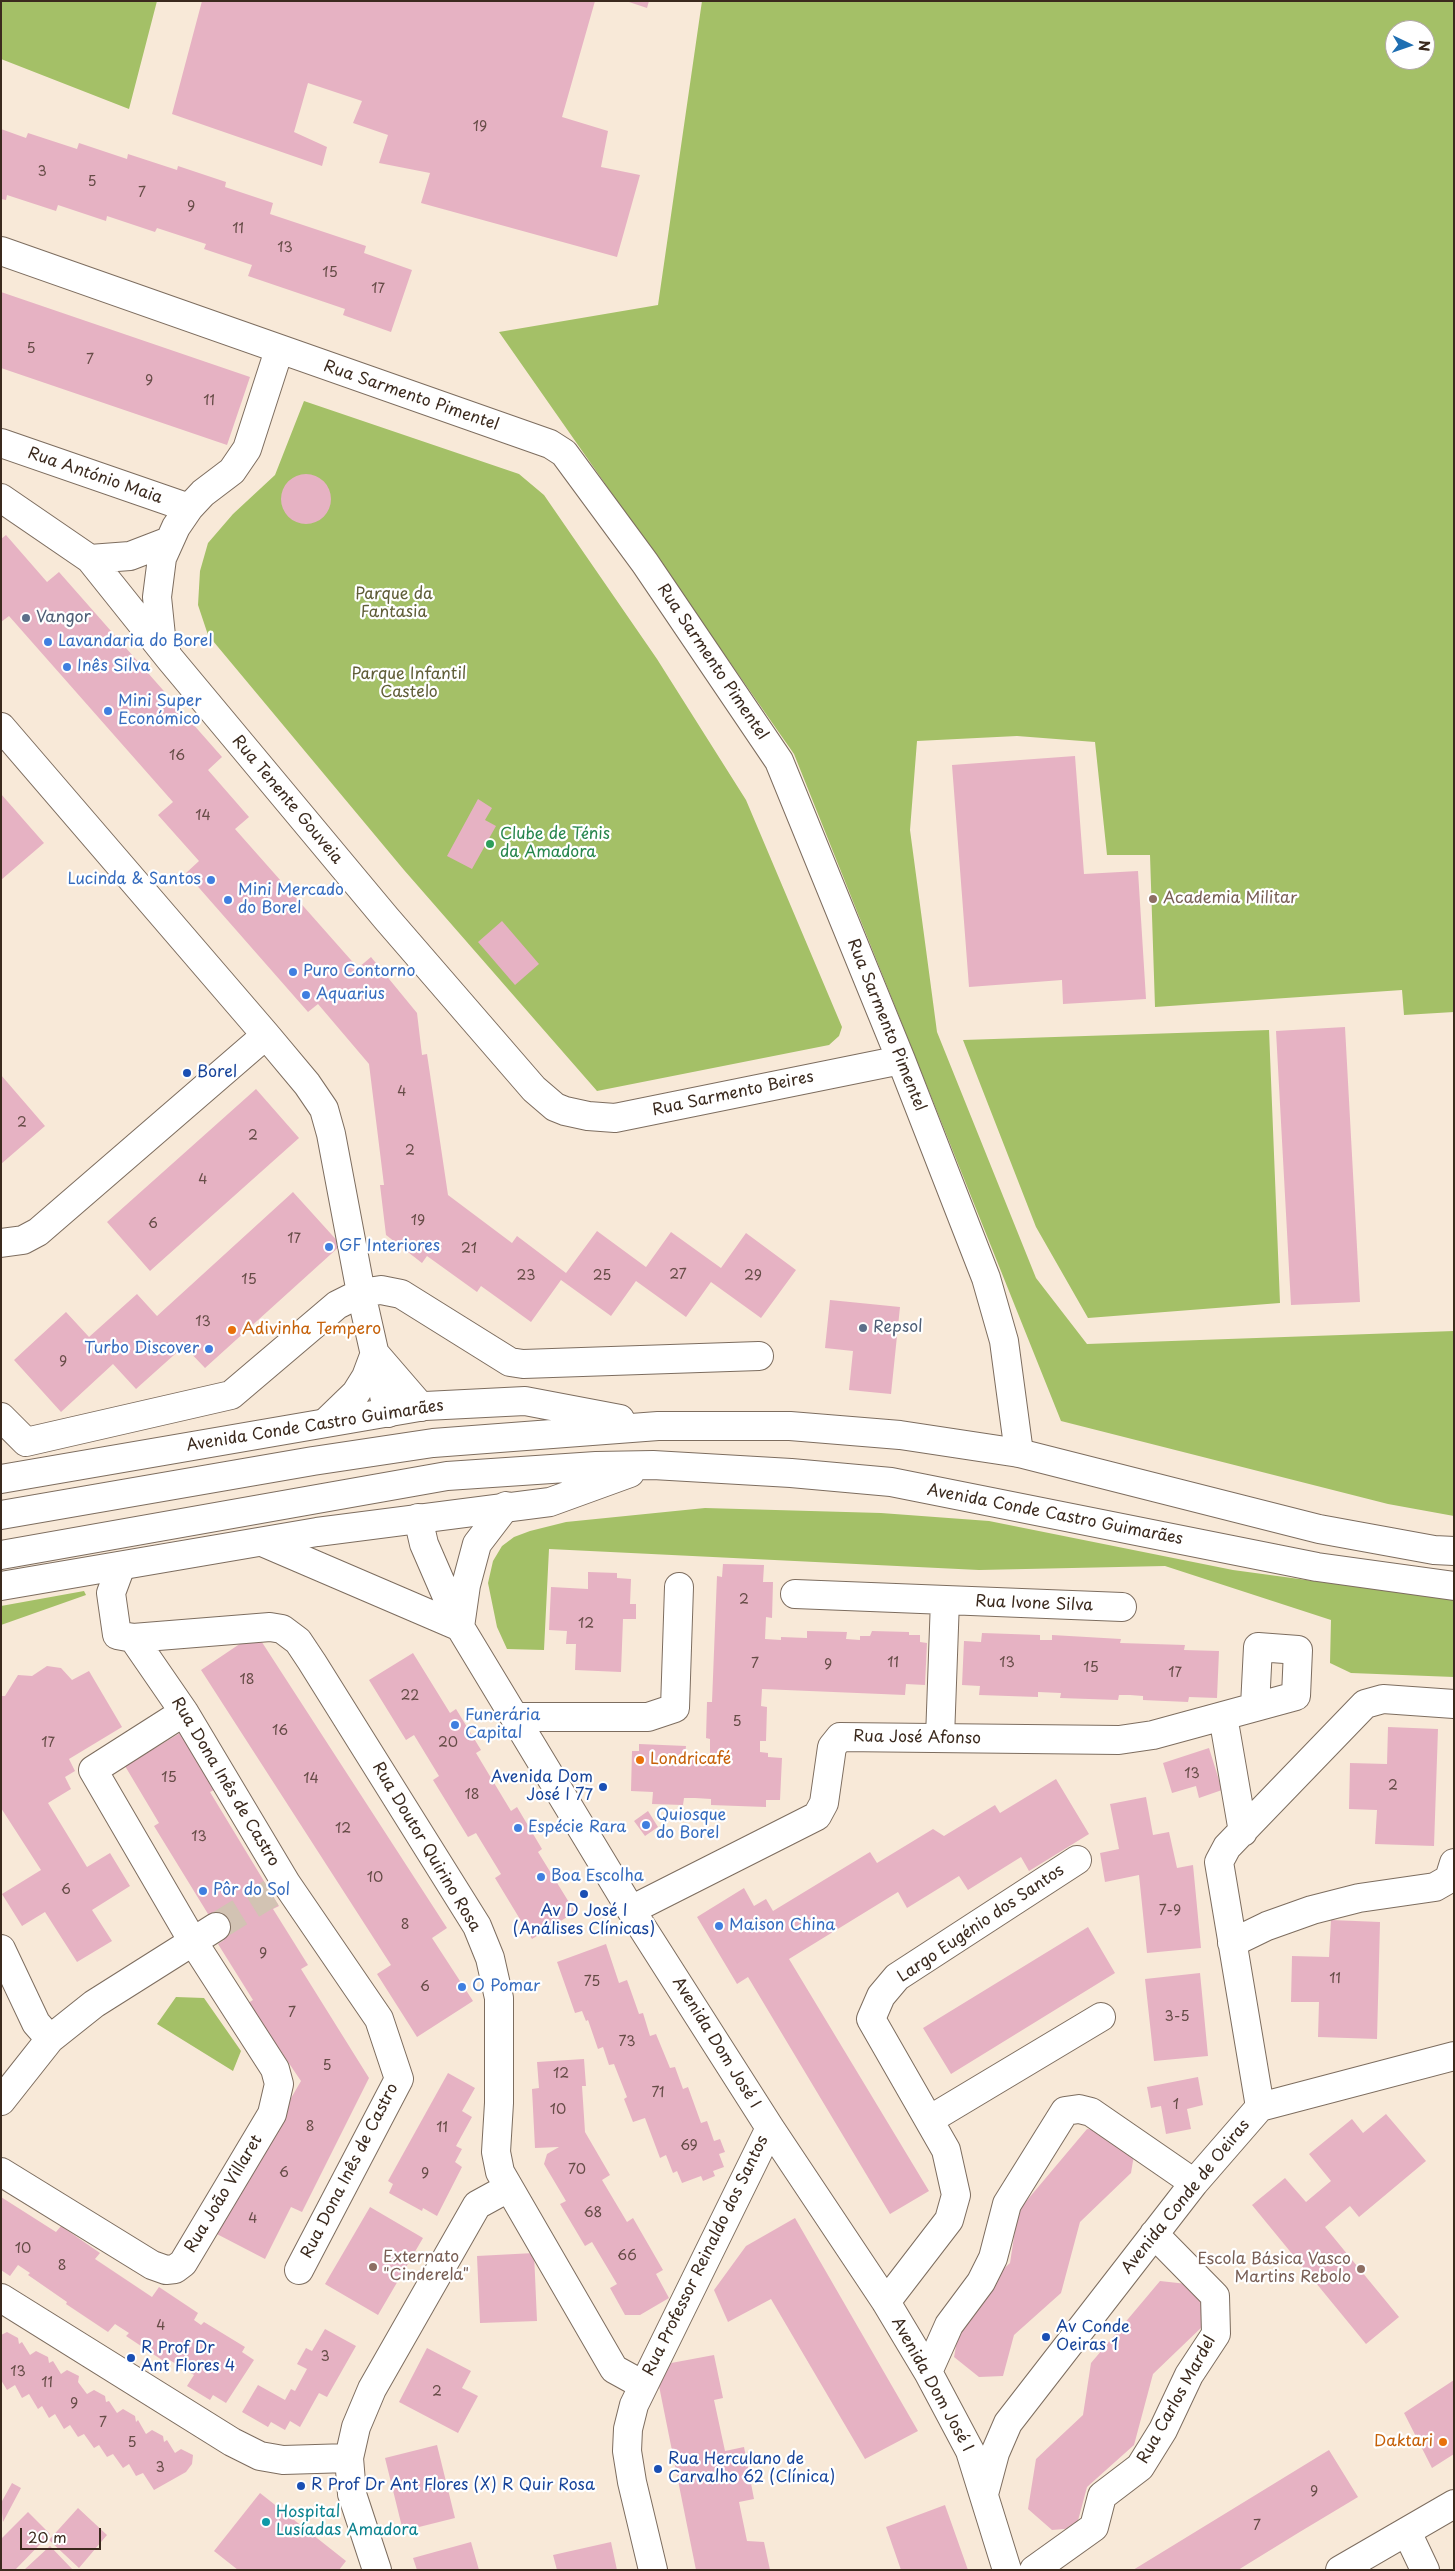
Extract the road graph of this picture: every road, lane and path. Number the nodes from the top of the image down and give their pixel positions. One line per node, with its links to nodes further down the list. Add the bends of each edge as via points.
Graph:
1 (1, 251): 2 (street, Rua Sarmento Pimentel)
2 (279, 350): 5 (street, via 247,449 232,471); 11 (street, Rua Sarmento Pimentel, via 550,444 564,453 645,563 779,761)
3 (1, 443): 5 (street, Rua António Maia)
4 (1, 498): 7 (street, Rua Tenente Gouveia)
5 (189, 508): 6 (street)
6 (169, 541): 7 (street, via 130,556); 8 (street, via 162,558 157,597 161,636)
7 (90, 559): 8 (street, Rua Tenente Gouveia)
8 (170, 659): 12 (street, Rua Tenente Gouveia, via 491,1039 541,1096)
9 (1, 727): 10 (street, Avenida Dom José I)
10 (266, 1036): 13 (street, via 38,1232 24,1240); 14 (street, Avenida Dom José I, via 317,1097 328,1120)
11 (901, 1060): 12 (street, Rua Sarmento Beires, via 615,1118); 23 (street, Rua Sarmento Pimentel, via 994,1306 1012,1386)
12 (565, 1111)
13 (1, 1243)
14 (361, 1293): 15 (street, Avenida Dom José I); 16 (street, via 381,1290 401,1294 510,1362); 19 (street, via 337,1305 231,1395 26,1442)
15 (375, 1353): 17 (street); 18 (street, Avenida Dom José I); 20 (street, via 359,1389)
16 (759, 1356)
17 (421, 1407): 18 (street, Avenida Conde Castro Guimarães); 21 (street, Avenida Conde Castro Guimarães, via 525,1401)
18 (388, 1413): 20 (street, Avenida Conde Castro Guimarães); 22 (street, Avenida Dom José I)
19 (1, 1417)
20 (326, 1422): 25 (street, Avenida Conde Castro Guimarães)
21 (658, 1426): 22 (street, Avenida Conde Castro Guimarães, via 433,1443); 23 (street, Avenida Conde Castro Guimarães, via 790,1426 900,1435)
22 (398, 1449): 26 (street, Avenida Dom José I); 28 (street, Avenida Conde Castro Guimarães)
23 (1019, 1453): 31 (street, Avenida Conde Castro Guimarães, via 1319,1529)
24 (653, 1465): 26 (street, Avenida Conde Castro Guimarães, via 447,1476); 27 (street, Avenida Conde Castro Guimarães, via 550,1502); 35 (street, Avenida Conde Castro Guimarães, via 891,1482 1317,1567)
25 (1, 1479)
26 (407, 1483): 29 (street, Avenida Dom José I); 32 (street, Avenida Conde Castro Guimarães)
27 (506, 1506): 29 (street, Avenida Conde Castro Guimarães); 40 (street, via 477,1544 466,1585)
28 (1, 1515)
29 (418, 1518): 30 (street, Avenida Conde Castro Guimarães); 40 (street, Avenida Dom José I, via 424,1544)
30 (262, 1542): 33 (street, Avenida Conde Castro Guimarães); 40 (street)
31 (1454, 1552)
32 (1, 1555)
33 (121, 1566): 34 (street, Avenida Conde Castro Guimarães); 41 (street, Rua Dona Inês de Castro, via 111,1594 117,1634)
34 (1, 1586)
35 (1454, 1586)
36 (679, 1587): 46 (street, via 675,1708 648,1717)
37 (795, 1594): 38 (street, Rua Ivone Silva)
38 (945, 1600): 39 (street, Rua Ivone Silva); 47 (street)
39 (1122, 1607)
40 (460, 1627): 46 (street, Avenida Dom José I)
41 (132, 1638): 44 (street, Rua Dona Inês de Castro); 65 (street, Rua Doutor Quirino Rosa, via 270,1627 282,1629 298,1641 308,1655 477,1926 490,1958 499,1998 496,2152 500,2172)
42 (1454, 1704): 48 (street, via 1383,1699 1365,1704)
43 (1255, 1706): 45 (street, Rua José Afonso)
44 (184, 1712): 53 (street, Rua João Villaret, via 93,1770); 67 (street, Rua Dona Inês de Castro, via 279,1888 379,2019 399,2079)
45 (1224, 1716): 47 (street, Rua José Afonso, via 1153,1735 1119,1740); 48 (street)
46 (515, 1717): 51 (street, Avenida Dom José I)
47 (940, 1738): 51 (street, Rua José Afonso, via 840,1737 832,1747 824,1803 817,1816)
48 (1243, 1832): 54 (street, via 1227,1847 1218,1862)
49 (1077, 1860): 61 (street, Largo Eugénio dos Santos, via 897,1977 881,1996 871,2019)
50 (1454, 1864): 54 (street, via 1449,1879 1435,1887 1359,1898 1312,1910)
51 (631, 1910): 62 (street, Avenida Dom José I)
52 (216, 1927): 53 (street)
53 (192, 1940): 57 (street, via 94,2004); 63 (street, Rua João Villaret, via 275,2069 279,2084 272,2114 183,2263 176,2269 166,2270 152,2265)
54 (1232, 1943): 60 (street)
55 (1, 1949): 57 (street, via 36,2023)
56 (1101, 2017): 61 (street)
57 (50, 2039): 59 (street)
58 (1454, 2056): 60 (street, Avenida Conde de Oeiras)
59 (1, 2101)
60 (1260, 2107): 64 (street, Avenida Conde de Oeiras)
61 (929, 2120): 69 (street, Largo Eugénio dos Santos, via 946,2150 956,2195 949,2220)
62 (770, 2128): 69 (street, Avenida Dom José I); 71 (street, Rua Professor Reinaldo dos Santos)
63 (1, 2172)
64 (1194, 2183): 66 (street, Avenida Conde de Oeiras); 70 (street, via 1091,2112 1079,2109 1065,2111 1007,2204 993,2258 981,2282 949,2325)
65 (508, 2188): 71 (street, Rua Doutor Quirino Rosa, via 614,2369); 74 (street, via 477,2205 372,2389 356,2427)
66 (1154, 2234): 72 (street, Avenida Conde de Oeiras); 81 (street, Rua Carlos Mardel, via 1215,2296 1216,2334 1189,2375 1164,2430 1140,2467 1102,2496 1094,2527)
67 (299, 2270)
68 (1, 2298): 74 (street, via 232,2442 260,2456 283,2460)
69 (886, 2302): 70 (street, Avenida Dom José I)
70 (928, 2372): 73 (street, Avenida Dom José I)
71 (642, 2384): 79 (street, Rua Professor Reinaldo dos Santos, via 628,2430 627,2451)
72 (1008, 2423): 73 (street); 75 (street, Avenida Conde de Oeiras, via 995,2453)
73 (958, 2429): 75 (street, Avenida Dom José I, via 970,2451)
74 (349, 2458): 78 (street, via 352,2494)
75 (984, 2494): 80 (street, Avenida Dom José I)
76 (1454, 2504): 77 (street)
77 (1407, 2532): 82 (street); 83 (street)
78 (377, 2570)
79 (653, 2570)
80 (1007, 2570)
81 (1034, 2570)
82 (1340, 2570)
83 (1425, 2570)

